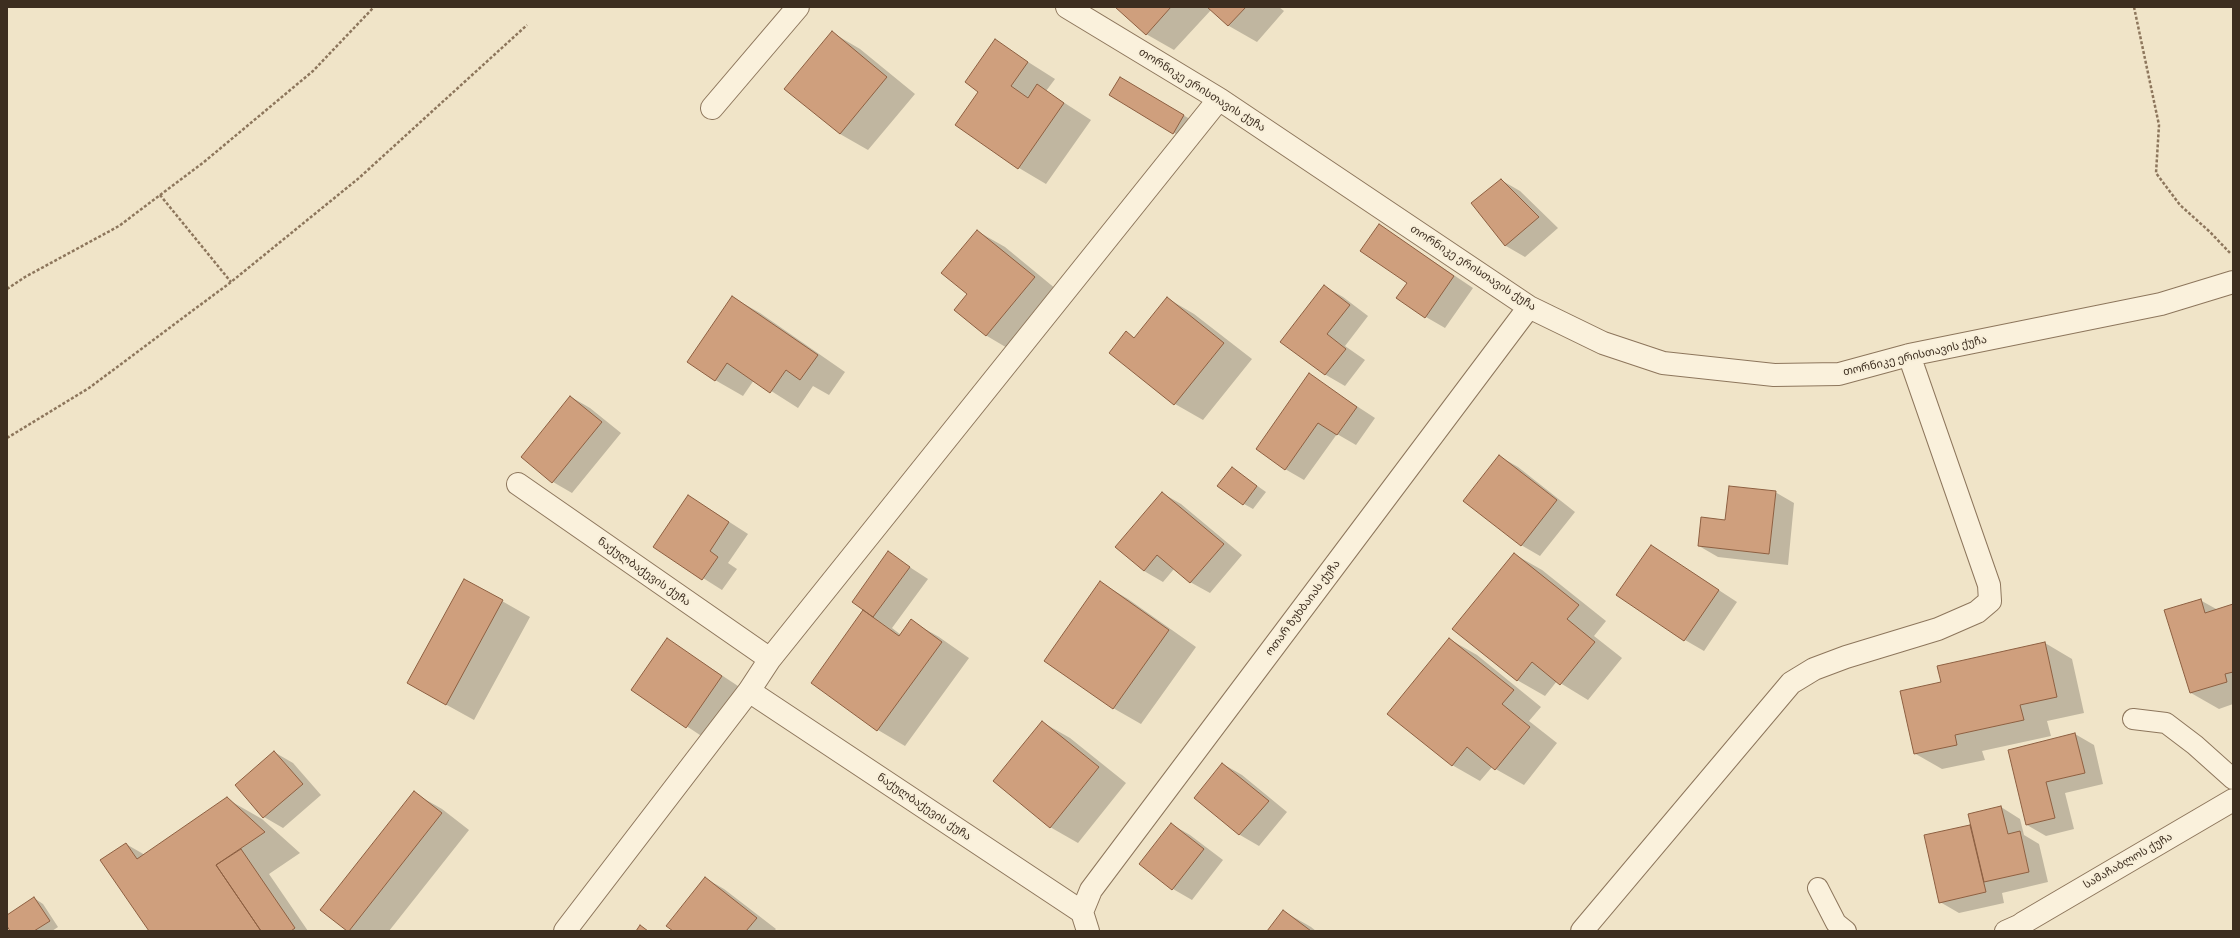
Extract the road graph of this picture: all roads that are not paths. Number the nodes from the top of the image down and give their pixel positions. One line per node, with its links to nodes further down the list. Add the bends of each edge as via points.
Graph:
1 (798, 7): 4 (street)
2 (1067, 7): 3 (street, თორნიკე ერისთავის ქუჩა)
3 (1219, 99): 6 (street, თორნიკე ერისთავის ქუჩა); 9 (street)
4 (712, 108)
5 (2233, 282): 7 (street, თორნიკე ერისთავის ქუჩა, via 2161,304)
6 (1529, 307): 7 (street, თორნიკე ერისთავის ქუჩა, via 1603,343 1663,363 1774,376 1839,374); 15 (street, ოთარ ზუხბაიას ქუჩა, via 1091,890)
7 (1909, 355): 18 (street, via 1988,585 1990,601 1977,612 1938,629 1846,657 1814,669 1791,683)
8 (518, 484): 9 (street, ნაქულბაქევის ქუჩა)
9 (770, 659): 10 (street)
10 (749, 691): 15 (street, ნაქულბაქევის ქუჩა); 17 (street)
11 (2133, 719): 12 (lane, via 2166,723)
12 (2233, 779)
13 (2233, 800): 16 (street, სამაჩაბლოს ქუჩა)
14 (1818, 888): 19 (lane, via 1836,923)
15 (1085, 922)
16 (2014, 927)
17 (565, 931)
18 (1582, 931)
19 (1846, 931)

